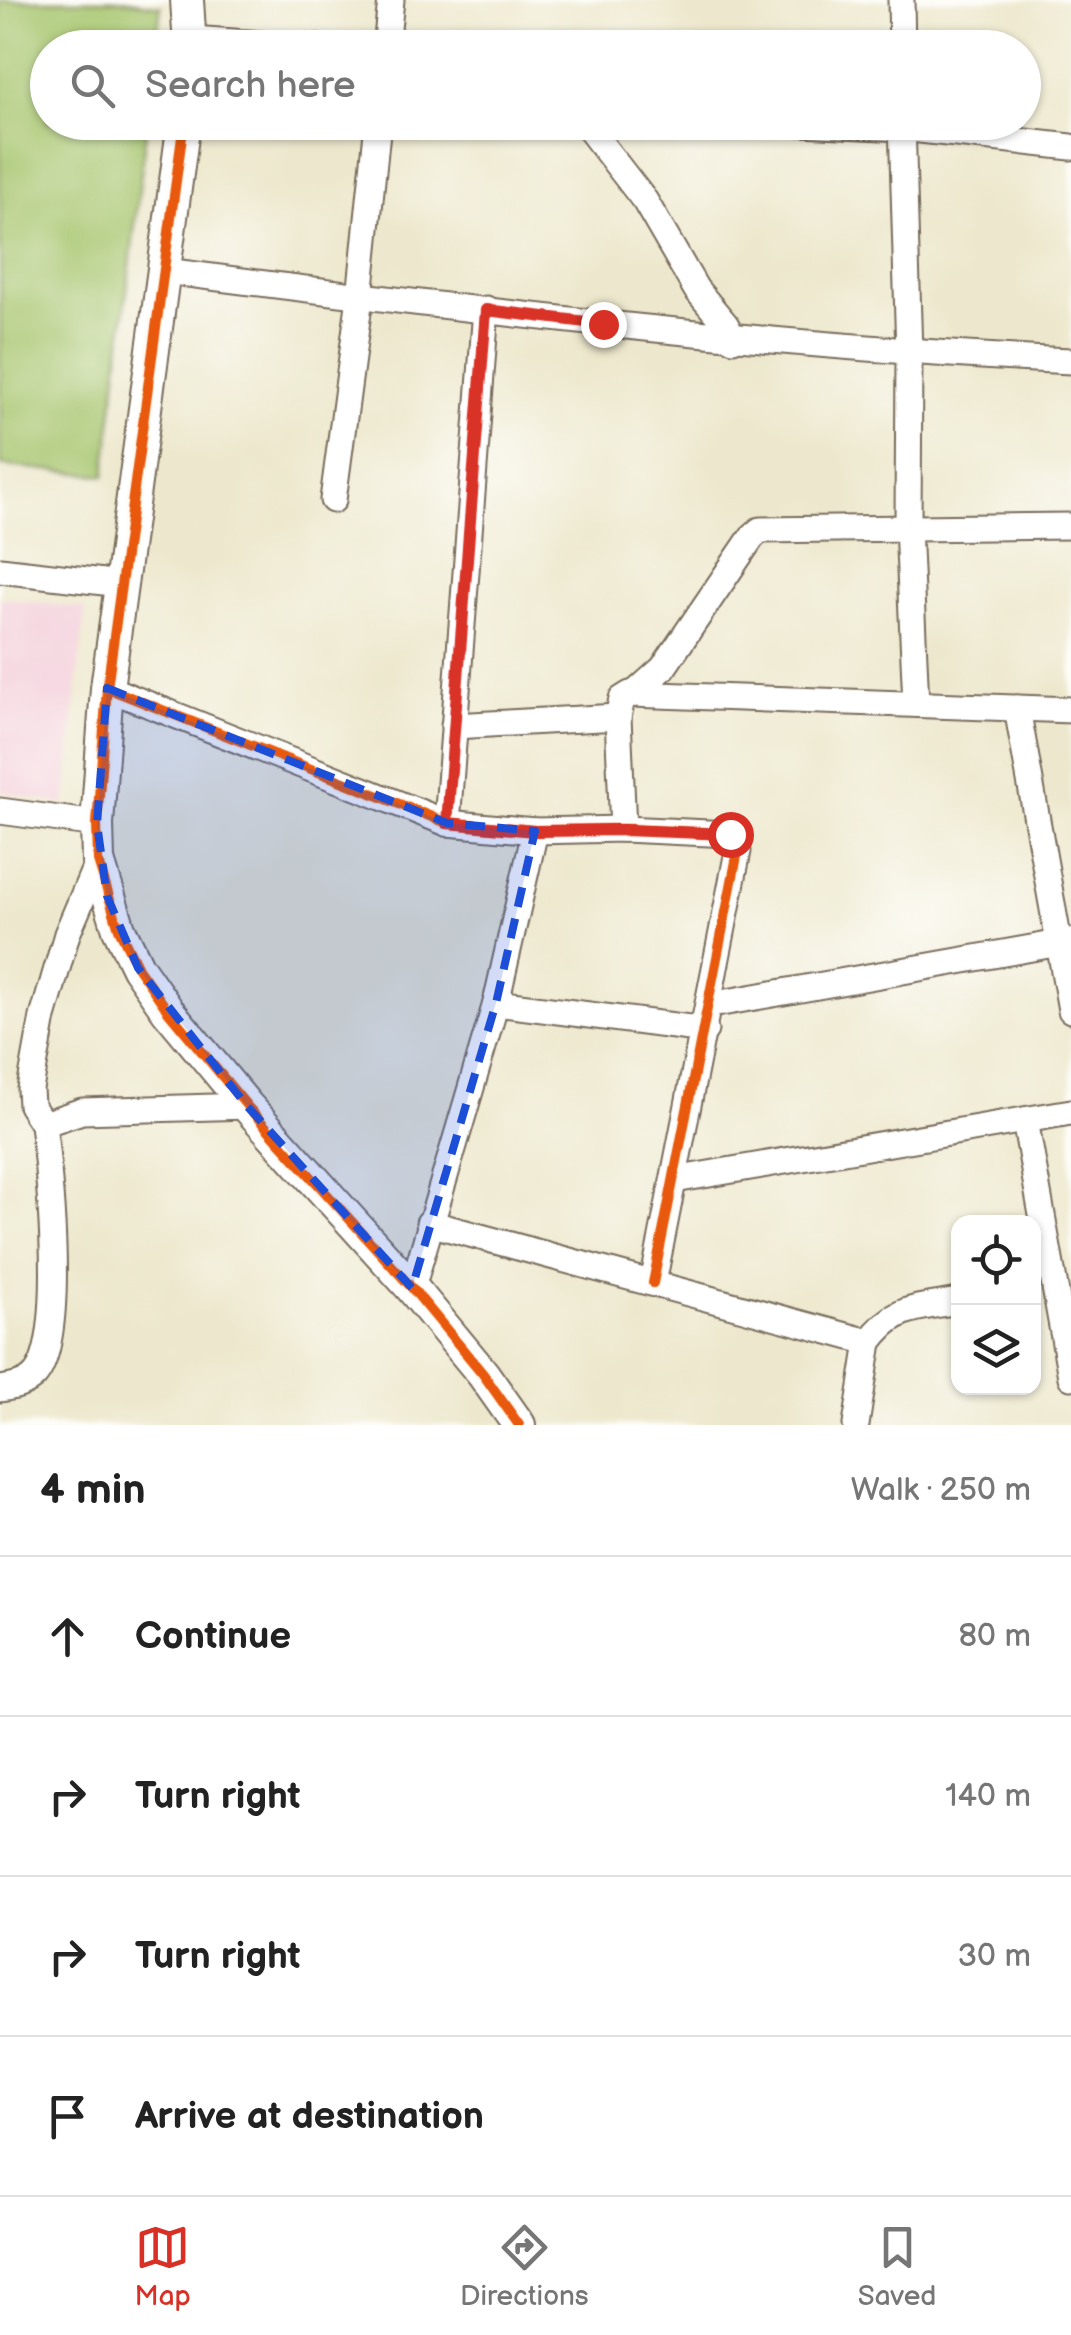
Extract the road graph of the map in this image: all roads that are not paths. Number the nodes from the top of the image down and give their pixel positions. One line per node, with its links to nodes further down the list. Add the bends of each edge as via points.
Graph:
1 (187, 0): 4 (street)
2 (391, 0): 5 (street)
3 (902, 0): 6 (street)
4 (190, 30)
5 (388, 30)
6 (902, 30)
7 (182, 140): 13 (street)
8 (376, 140): 14 (street)
9 (598, 140): 16 (street)
10 (902, 140): 17 (street)
11 (1017, 140): 12 (street)
12 (1071, 147)
13 (164, 271): 14 (street); 23 (street)
14 (360, 296): 15 (street); 19 (street)
15 (486, 310): 16 (street); 30 (street)
16 (733, 339): 17 (street)
17 (909, 353): 18 (street); 20 (street)
18 (1071, 361)
19 (333, 500)
20 (908, 526): 21 (street); 25 (street, via 756,532 663,668); 26 (street)
21 (1071, 526)
22 (0, 570): 23 (street)
23 (122, 584): 24 (street)
24 (107, 688): 32 (street); 33 (street)
25 (634, 694): 26 (street); 29 (street, via 622,698)
26 (916, 704): 27 (street)
27 (1017, 708): 28 (street); 37 (street)
28 (1071, 710)
29 (618, 717): 30 (street); 34 (street)
30 (454, 726): 32 (street)
31 (0, 811): 33 (street)
32 (447, 823): 35 (street)
33 (97, 824): 36 (street)
34 (623, 830): 35 (street); 40 (street, via 719,831 734,839 738,851)
35 (535, 831): 38 (street)
36 (98, 861): 41 (street, via 138,968); 44 (street, via 44,1017 30,1105)
37 (1065, 942): 39 (street); 40 (street)
38 (496, 1003): 40 (street); 46 (street)
39 (1071, 1010)
40 (708, 1018): 45 (street)
41 (248, 1106): 44 (street, via 82,1111); 49 (street)
42 (1071, 1112): 43 (street)
43 (1025, 1120): 45 (street); 48 (street)
44 (44, 1124): 53 (street, via 50,1343 36,1374)
45 (674, 1180): 47 (street)
46 (429, 1223): 47 (street); 49 (street)
47 (653, 1284): 51 (street)
48 (1053, 1284): 52 (street)
49 (412, 1288): 54 (street)
50 (951, 1302): 51 (street, via 890,1317)
51 (868, 1342): 55 (street)
52 (1071, 1377)
53 (0, 1389)
54 (520, 1425)
55 (856, 1425)

